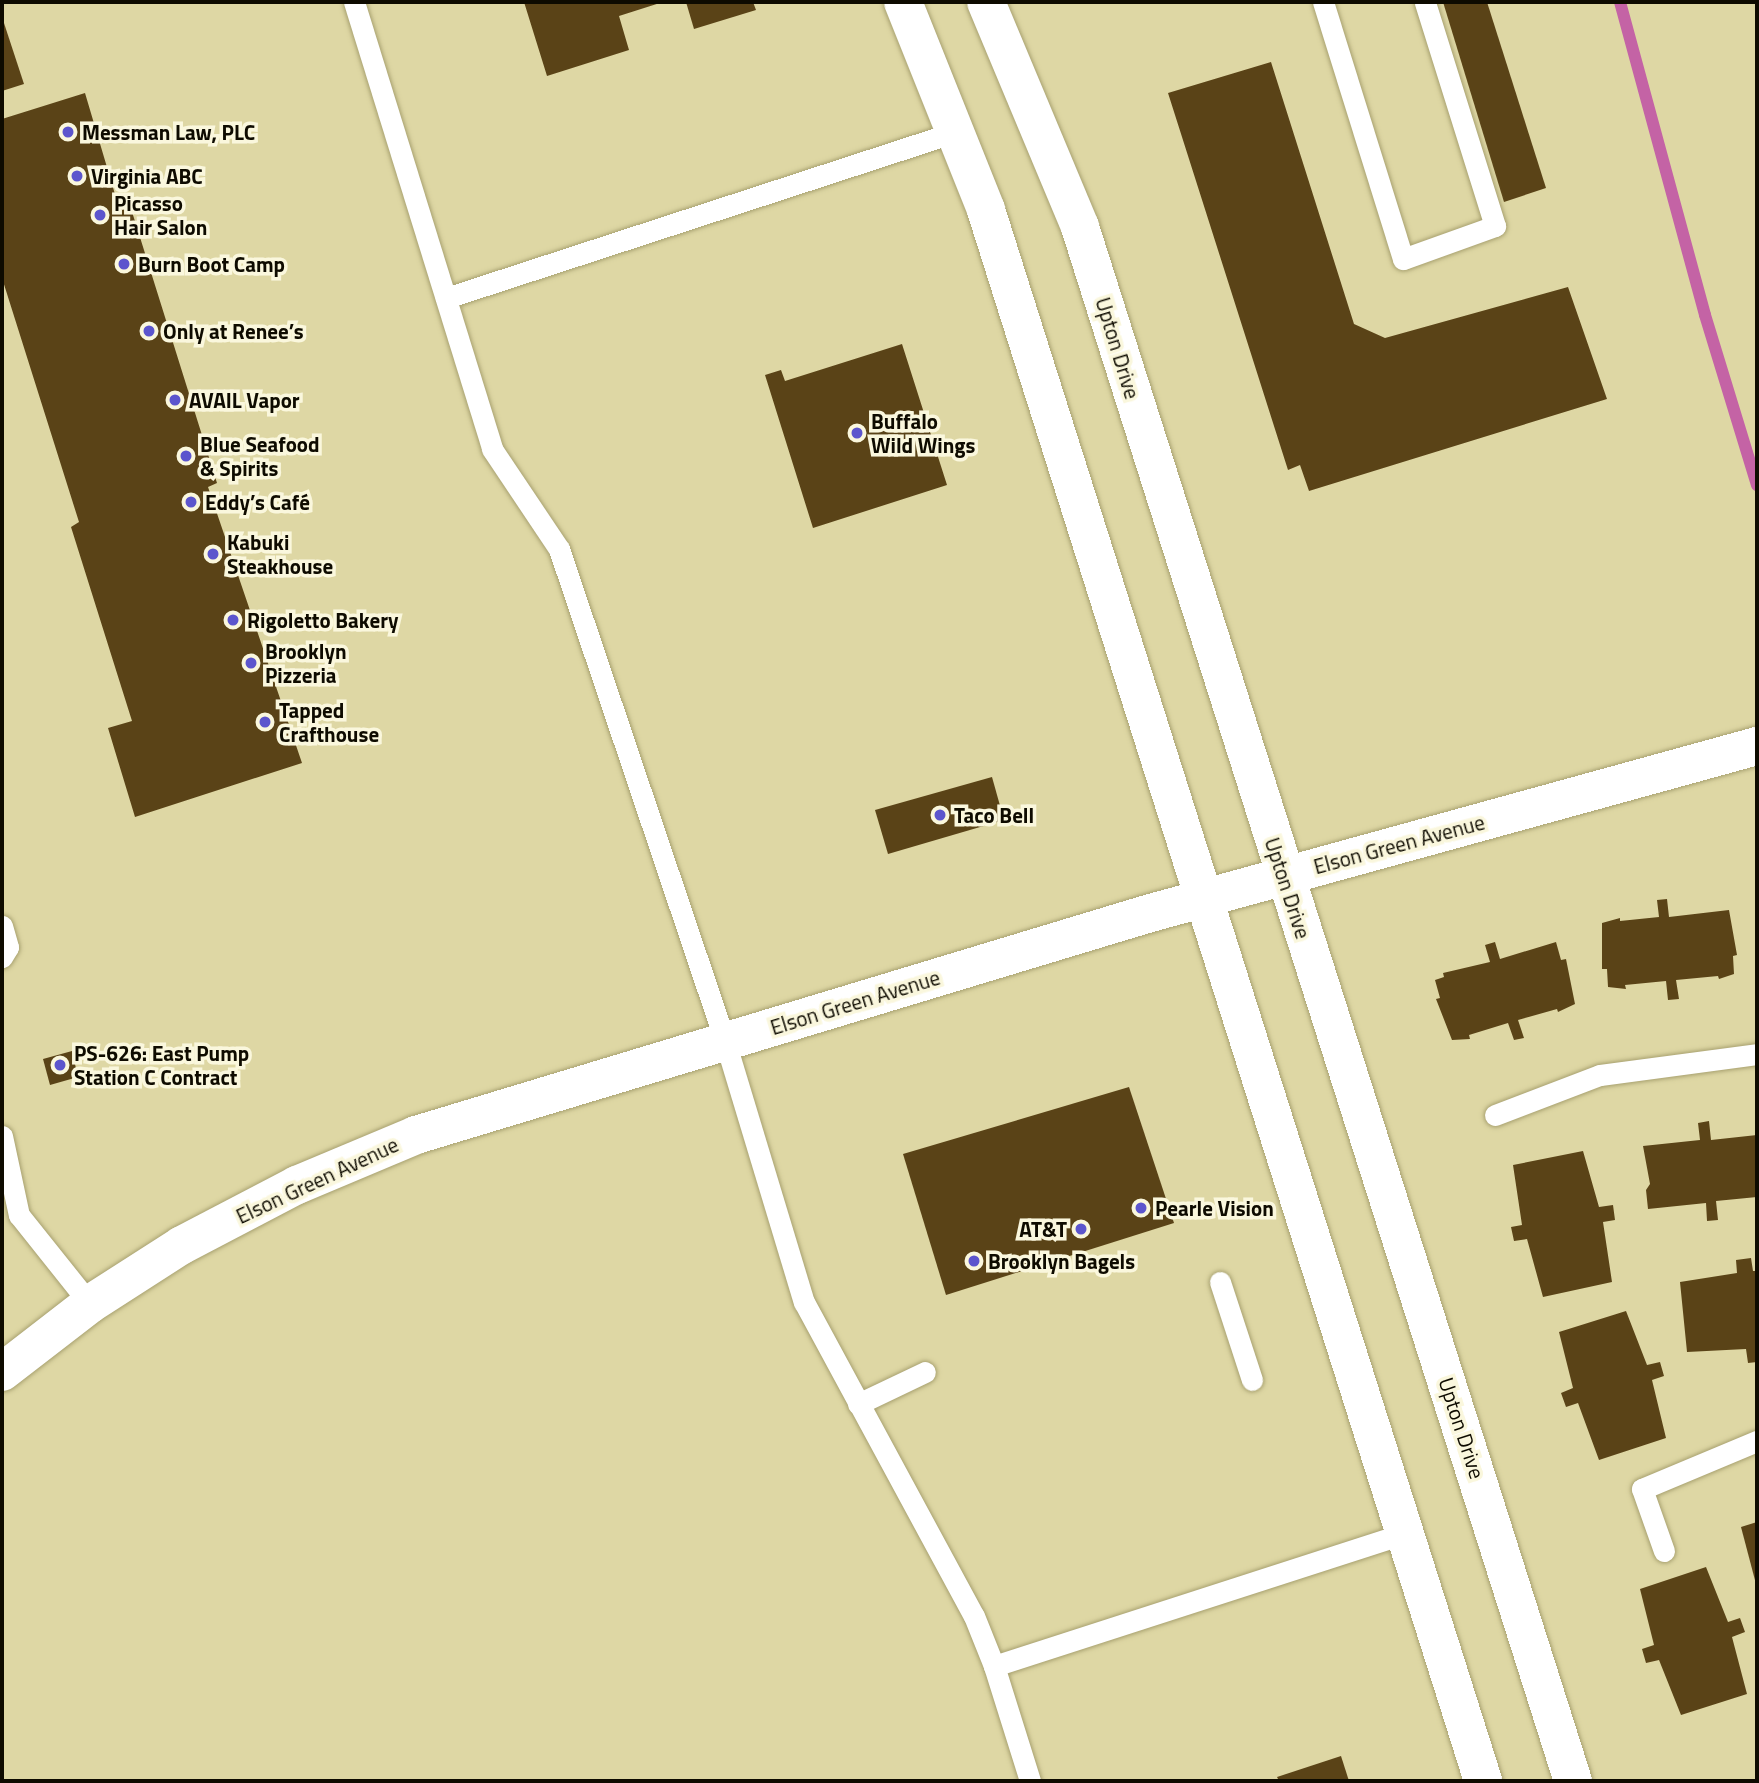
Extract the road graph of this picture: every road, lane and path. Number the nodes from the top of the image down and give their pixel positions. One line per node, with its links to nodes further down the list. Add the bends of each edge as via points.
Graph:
1 (354, 2): 7 (lane)
2 (903, 2): 6 (main road)
3 (986, 2): 9 (main road, Upton Drive, via 1080,227)
4 (1324, 2): 5 (lane, via 1404,259 1495,226)
5 (1425, 2)
6 (955, 132): 7 (lane); 10 (main road, via 986,210)
7 (446, 298): 13 (lane, via 492,449 559,550)
8 (1757, 746): 9 (main road, Elson Green Avenue)
9 (1283, 876): 10 (main road, Elson Green Avenue); 29 (main road, Upton Drive)
10 (1203, 900): 13 (main road, Elson Green Avenue); 24 (main road)
11 (2, 926): 12 (lane, via 8,947)
12 (2, 957)
13 (725, 1041): 18 (main road, Elson Green Avenue, via 416,1135 297,1185 182,1245); 22 (lane, via 791,1269)
14 (1757, 1054): 15 (lane, via 1600,1075)
15 (1494, 1115)
16 (2, 1136): 18 (lane, via 19,1215)
17 (1220, 1282): 21 (lane)
18 (90, 1304): 19 (main road, Elson Green Avenue)
19 (2, 1372)
20 (925, 1372): 22 (lane)
21 (1252, 1380)
22 (858, 1404): 26 (lane, via 974,1616)
23 (1757, 1441): 25 (lane, via 1642,1489)
24 (1405, 1533): 26 (lane); 28 (main road)
25 (1664, 1551)
26 (994, 1665): 27 (lane)
27 (1030, 1781)
28 (1483, 1781)
29 (1573, 1781)

